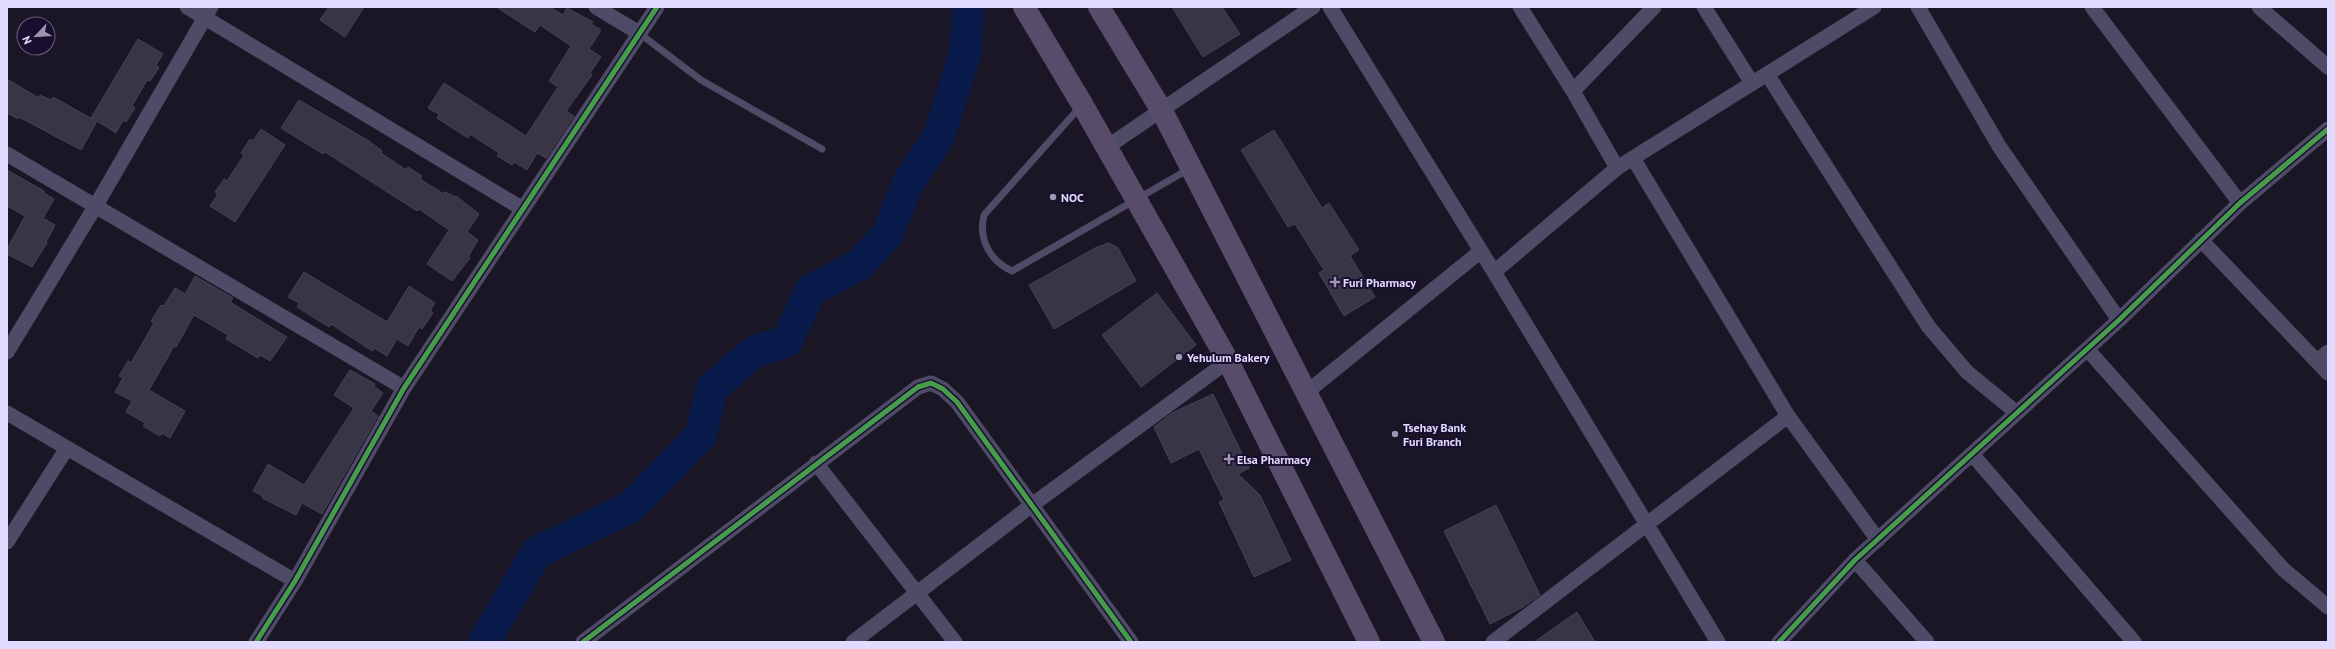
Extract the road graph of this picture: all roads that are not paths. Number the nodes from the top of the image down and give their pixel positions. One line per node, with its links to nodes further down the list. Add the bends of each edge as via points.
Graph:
1 (187, 7): 15 (street)
2 (596, 7): 16 (street)
3 (657, 7): 16 (street)
4 (1024, 7): 21 (main road)
5 (1099, 7): 22 (main road)
6 (1313, 7): 22 (street)
7 (1330, 7): 35 (street)
8 (1520, 7): 20 (street)
9 (1654, 7): 20 (street)
10 (1704, 7): 19 (street)
11 (1874, 7): 18 (street)
12 (1918, 7): 37 (street, via 1999,146)
13 (2092, 7): 31 (street)
14 (2259, 7): 17 (street)
15 (208, 12): 32 (street); 33 (street)
16 (639, 33): 25 (lane, via 701,80); 33 (street)
17 (2328, 67)
18 (1767, 74): 19 (street); 45 (street, via 1928,326 1966,372)
19 (1752, 83): 27 (street)
20 (1573, 91): 29 (street)
21 (1082, 104): 24 (main road); 30 (lane, via 984,215 981,228 987,246 999,265 1012,270)
22 (1162, 111): 24 (street); 28 (main road)
23 (2328, 129): 31 (street)
24 (1107, 147): 30 (main road)
25 (822, 149)
26 (7, 154): 32 (street)
27 (1633, 158): 29 (street); 47 (street)
28 (1191, 168): 30 (lane); 44 (main road)
29 (1617, 168): 36 (street)
30 (1137, 200): 41 (main road)
31 (2240, 203): 34 (street)
32 (95, 207): 39 (street); 43 (street)
33 (523, 209): 43 (street)
34 (2201, 240): 37 (street); 40 (street)
35 (1481, 251): 36 (street); 44 (street)
36 (1494, 272): 52 (street)
37 (2119, 320): 38 (street)
38 (2087, 349): 45 (street); 58 (street, via 2283,569)
39 (7, 352)
40 (2323, 356): 42 (street)
41 (1228, 361): 51 (street); 64 (main road)
42 (2328, 373)
43 (404, 388): 56 (street)
44 (1307, 392): 65 (main road)
45 (2016, 413): 49 (street)
46 (7, 414): 48 (street)
47 (1788, 416): 52 (street); 53 (street)
48 (67, 448): 54 (street); 56 (street)
49 (1972, 454): 53 (street); 70 (street)
50 (816, 463): 51 (street, via 918,387 931,383 943,389 957,402); 57 (street); 60 (street)
51 (1032, 505): 57 (street); 63 (street)
52 (1648, 524): 66 (street); 67 (street)
53 (1878, 540): 55 (street)
54 (7, 542)
55 (1855, 560): 68 (street); 69 (street)
56 (295, 580): 59 (street)
57 (917, 594): 61 (street); 62 (street)
58 (2328, 607)
59 (256, 642)
60 (583, 642)
61 (853, 642)
62 (955, 642)
63 (1131, 642)
64 (1369, 642)
65 (1434, 642)
66 (1493, 642)
67 (1718, 642)
68 (1780, 642)
69 (1927, 642)
70 (2134, 642)

